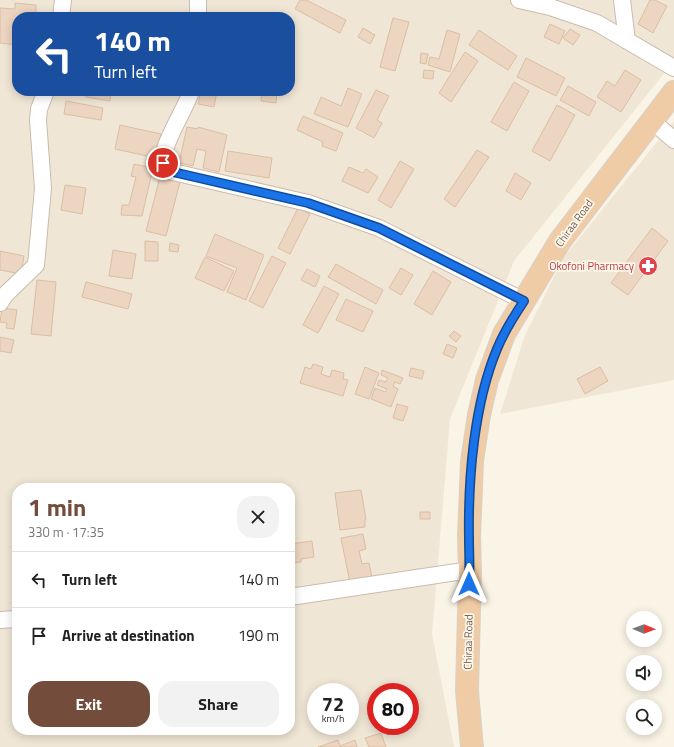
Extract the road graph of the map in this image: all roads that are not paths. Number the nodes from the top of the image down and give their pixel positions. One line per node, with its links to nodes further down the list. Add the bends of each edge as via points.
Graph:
1 (63, 0): 5 (street)
2 (198, 0): 6 (street)
3 (519, 0): 7 (street, via 550,7 597,23)
4 (622, 0): 7 (street)
5 (62, 12)
6 (198, 12)
7 (627, 41): 8 (street)
8 (674, 68)
9 (674, 92): 12 (highway, Chiraa Road)
10 (44, 96): 15 (street, via 38,120 43,188 36,265 5,295)
11 (189, 96): 14 (street, via 164,151 163,163 166,168 224,185 308,203 379,228)
12 (651, 120): 13 (street); 14 (highway, Chiraa Road, via 560,241)
13 (674, 140)
14 (524, 301): 16 (highway, Chiraa Road, via 497,350 479,415 472,461)
15 (0, 304)
16 (470, 570): 17 (street); 20 (highway, Chiraa Road, via 467,691)
17 (295, 596)
18 (12, 619): 19 (street)
19 (0, 620)
20 (472, 747)

